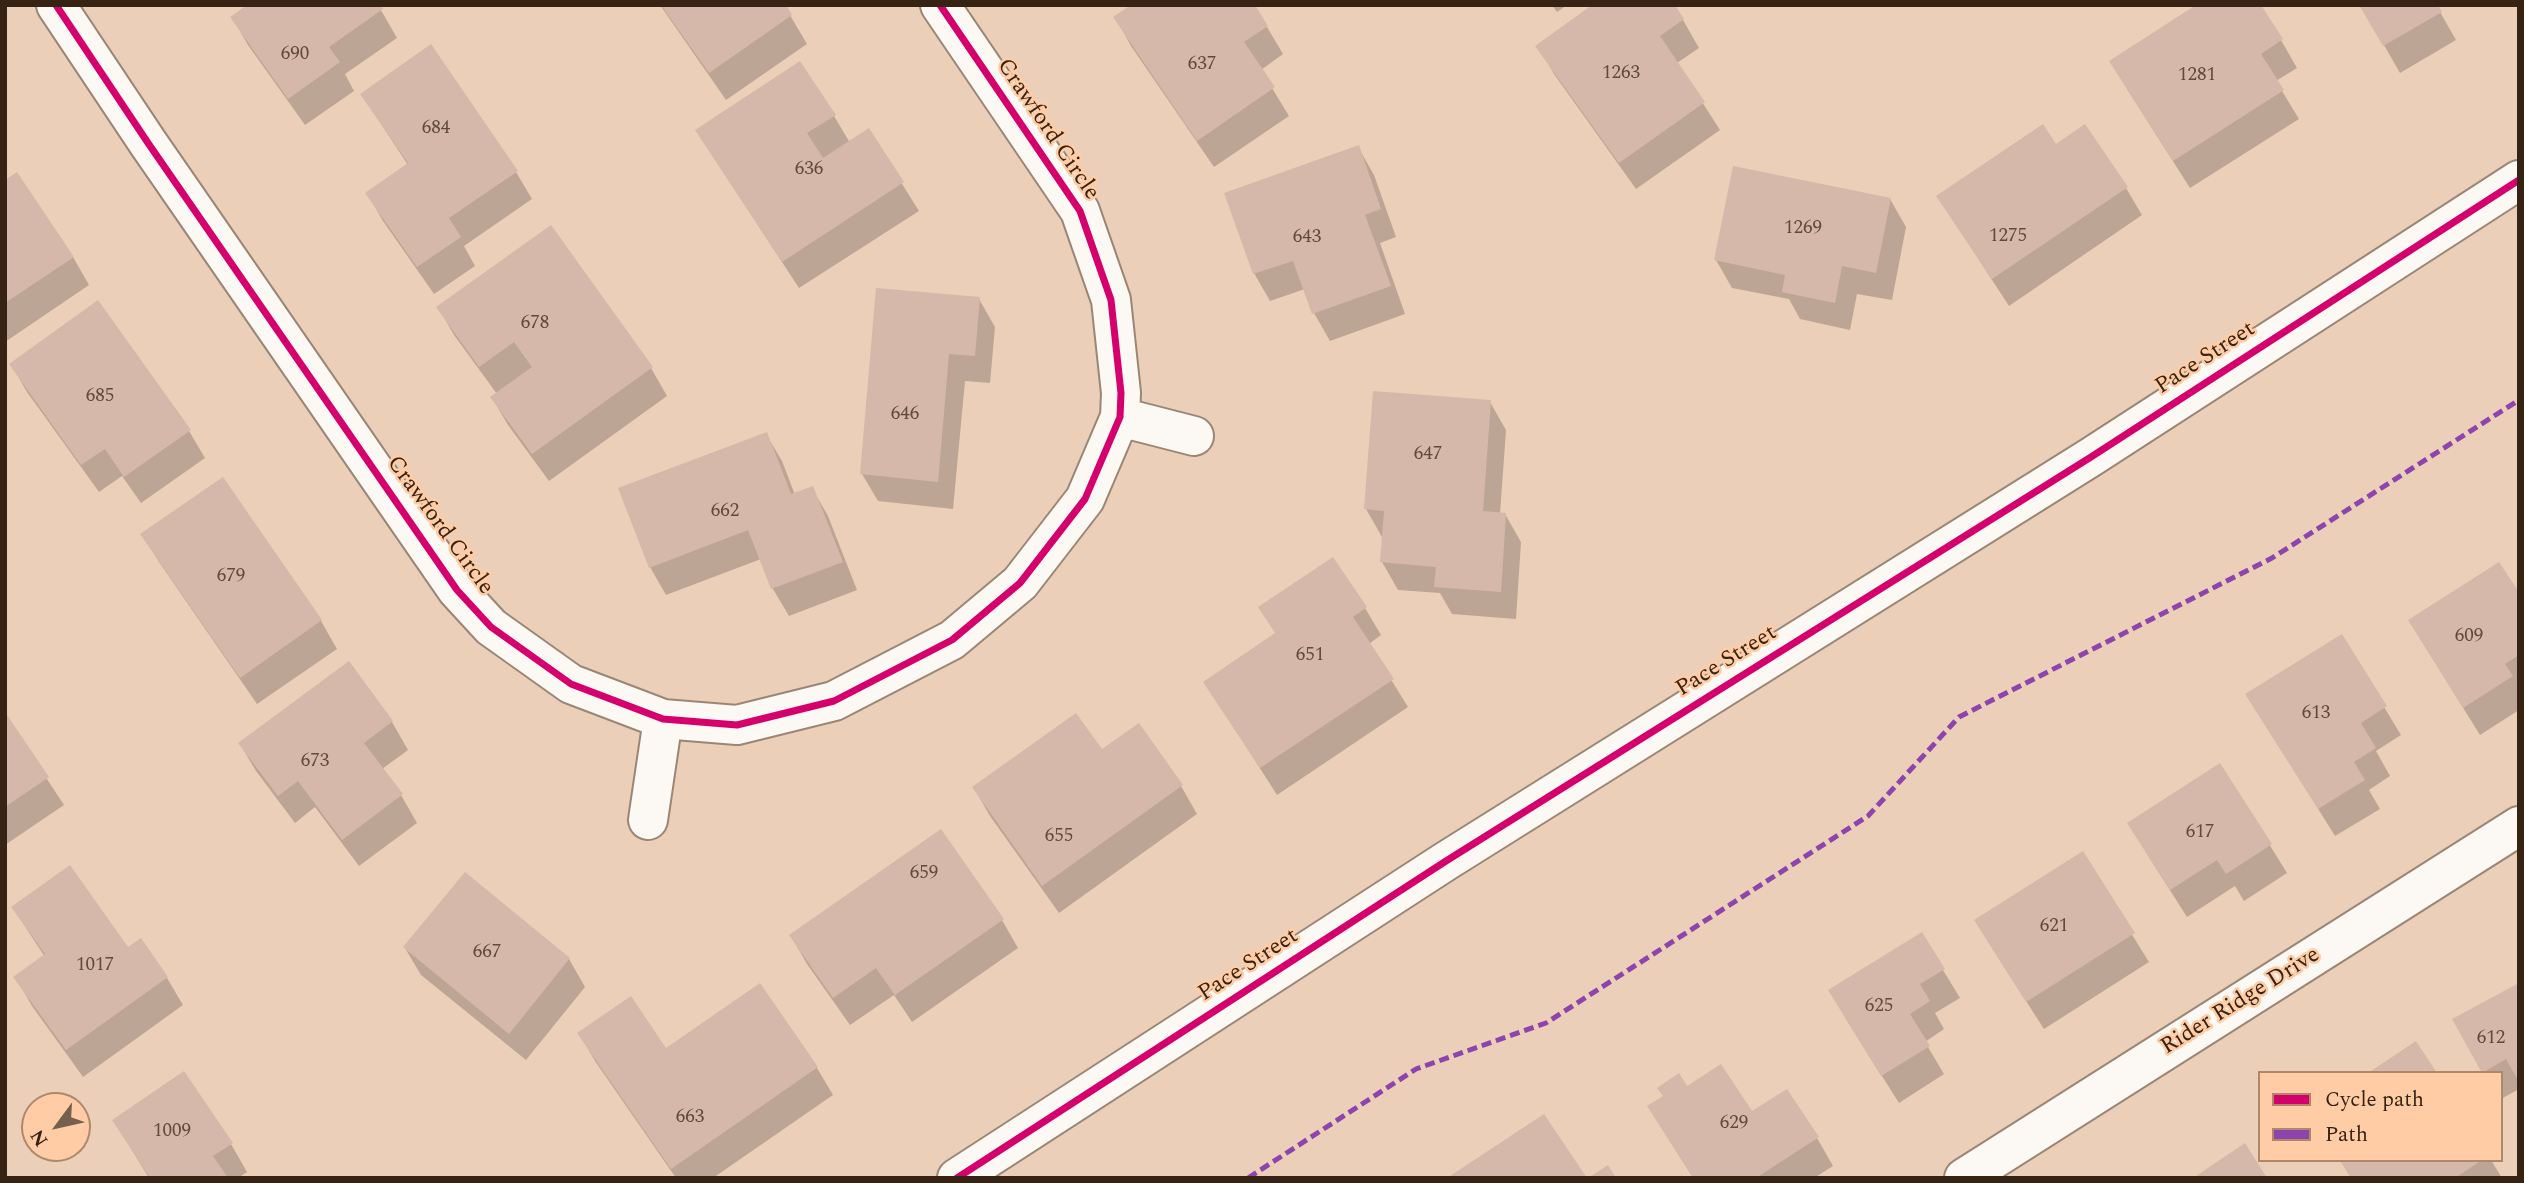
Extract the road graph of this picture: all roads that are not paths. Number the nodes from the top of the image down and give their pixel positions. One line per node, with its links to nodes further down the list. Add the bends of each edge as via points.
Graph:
1 (56, 5): 6 (street, Crawford Circle, via 457,590 491,627 571,684)
2 (940, 5): 4 (street, Crawford Circle, via 1080,211 1111,300)
3 (2519, 180): 9 (street, Pace Street)
4 (1120, 417): 5 (street); 6 (street, Crawford Circle, via 1085,499 1020,583 952,640 834,701 737,724)
5 (1194, 436)
6 (663, 719): 7 (street)
7 (648, 820)
8 (2519, 826): 10 (street, Rider Ridge Drive)
9 (957, 1178)
10 (1964, 1178)

